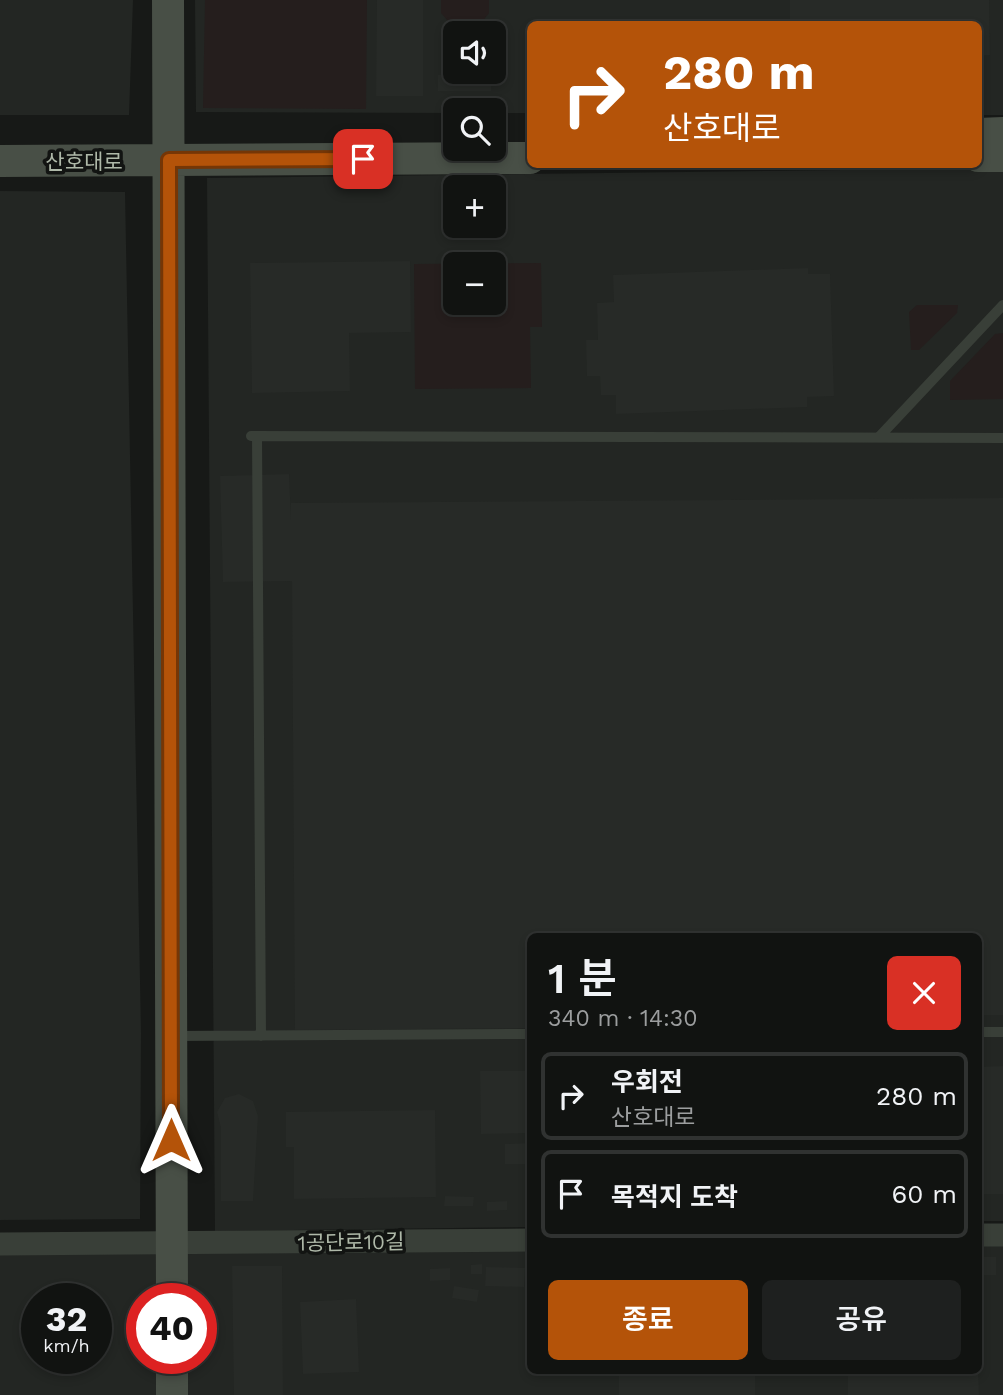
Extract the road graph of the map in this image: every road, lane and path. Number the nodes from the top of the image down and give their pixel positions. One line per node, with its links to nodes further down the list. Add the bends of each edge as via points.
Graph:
1 (168, 0): 8 (street)
2 (1003, 133): 3 (street)
3 (982, 134)
4 (506, 139): 5 (street)
5 (527, 139)
6 (443, 140): 8 (street, 산호대로)
7 (0, 143): 8 (street, 산호대로)
8 (169, 152): 11 (street, 산호대로); 12 (street, 산호대로); 20 (street)
9 (982, 156): 10 (street)
10 (1003, 156)
11 (527, 158)
12 (0, 161)
13 (1003, 305): 14 (lane)
14 (878, 437): 15 (lane); 19 (lane, via 254,436)
15 (1003, 438)
16 (982, 1032): 17 (lane)
17 (1003, 1032)
18 (527, 1034): 19 (lane)
19 (261, 1035): 20 (lane)
20 (171, 1036): 25 (street)
21 (982, 1235): 22 (street)
22 (1003, 1235)
23 (527, 1240): 25 (street, 1공단로10길)
24 (0, 1244): 25 (street, 1공단로10길)
25 (172, 1245): 26 (street)
26 (172, 1283)
27 (172, 1374): 28 (street)
28 (172, 1395)

